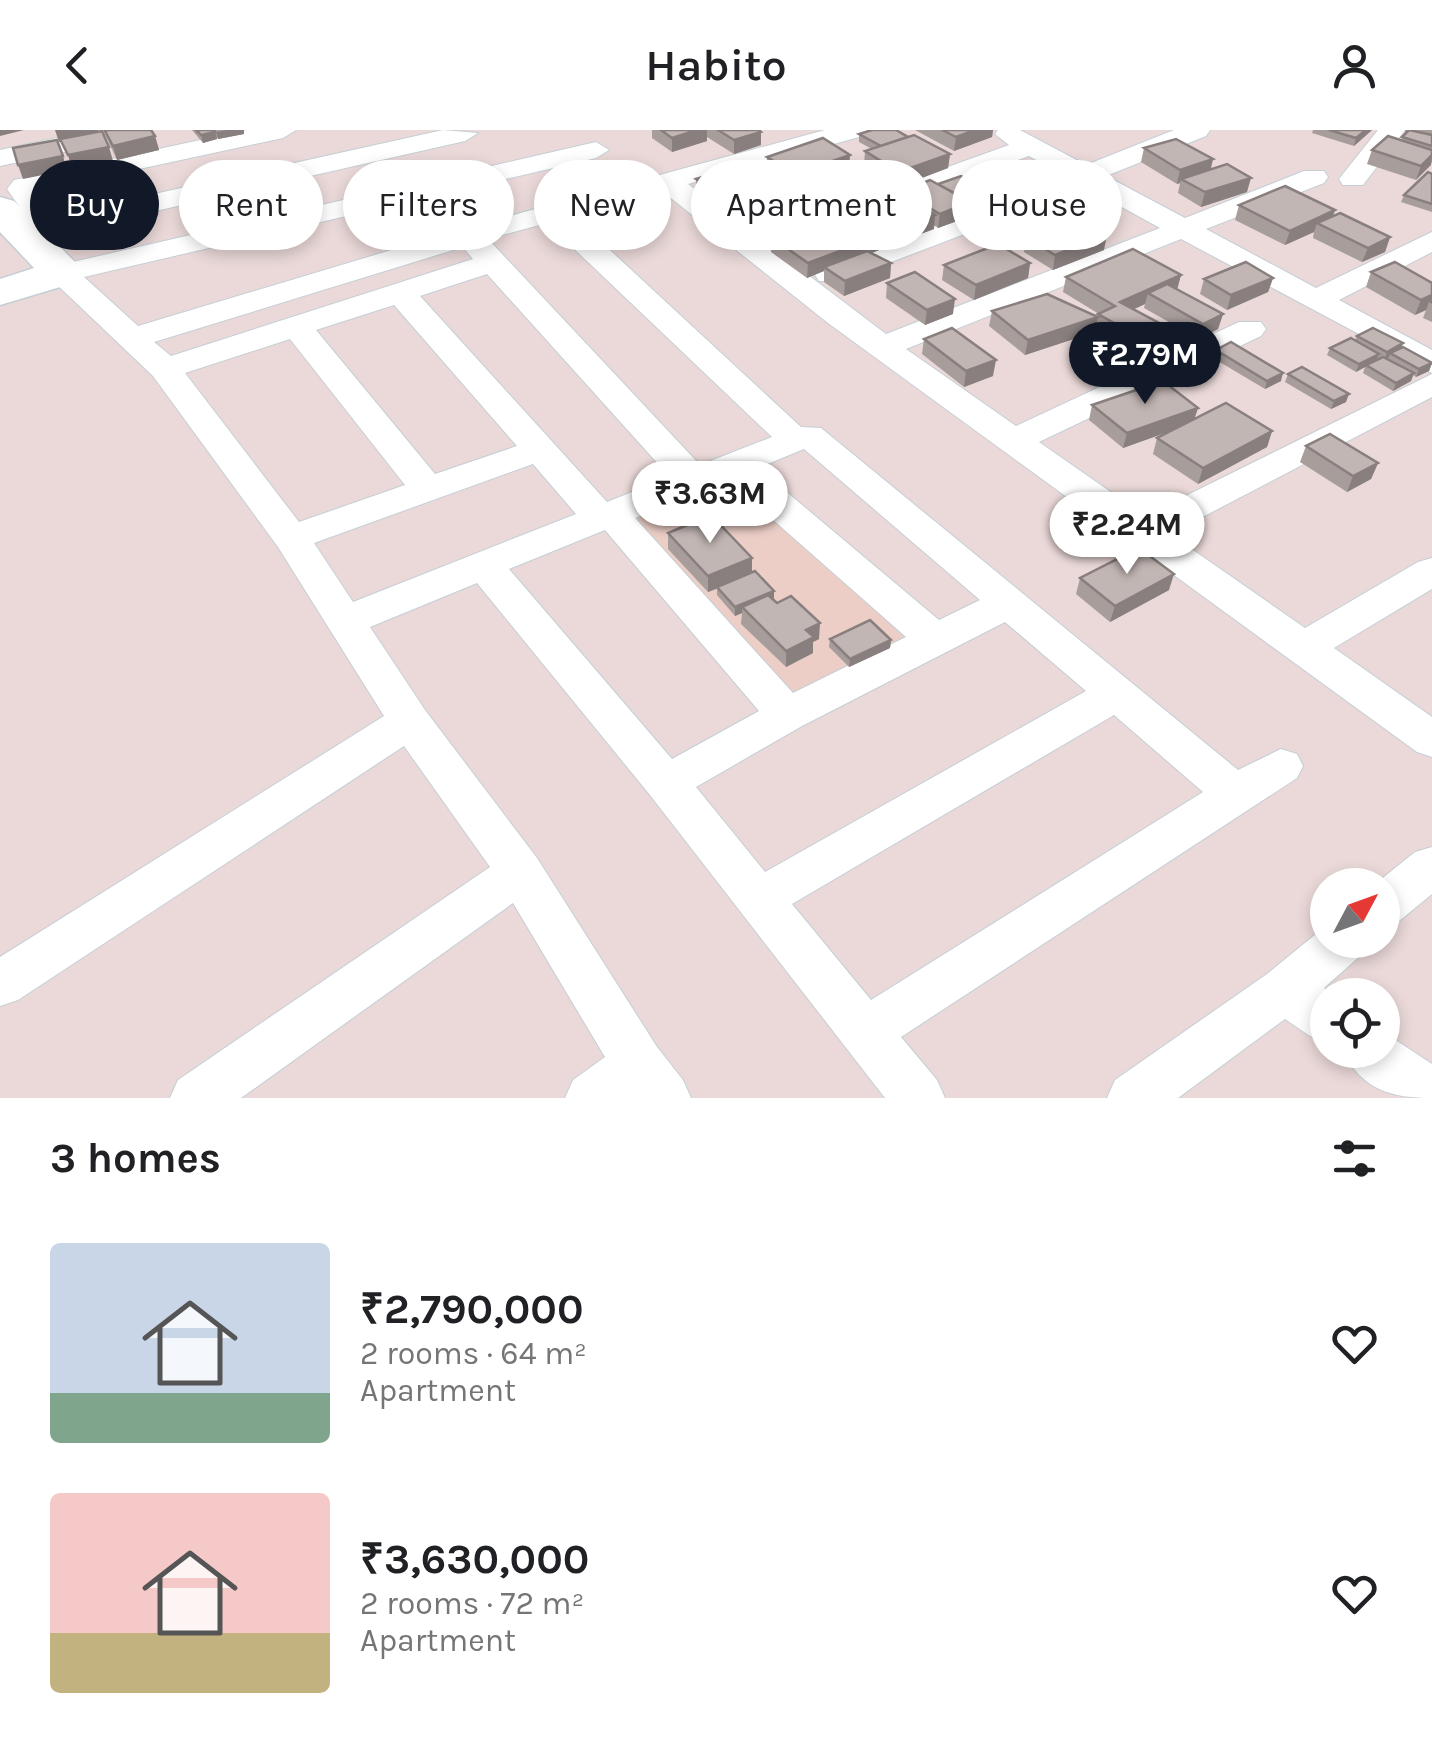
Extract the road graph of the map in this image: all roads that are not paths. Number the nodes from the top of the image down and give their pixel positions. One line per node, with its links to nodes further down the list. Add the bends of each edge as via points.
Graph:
1 (130, 130): 8 (street)
2 (283, 130): 18 (street, via 24,186)
3 (574, 130): 27 (street, via 596,150)
4 (854, 130): 14 (street)
5 (1197, 130): 11 (street)
6 (1392, 130): 13 (street)
7 (465, 133): 18 (street)
8 (0, 158)
9 (969, 160): 10 (street, via 1019,140)
10 (1056, 160)
11 (1122, 160)
12 (1314, 177): 20 (street)
13 (1353, 179)
14 (671, 184)
15 (671, 185): 17 (street)
16 (1122, 196): 20 (street)
17 (691, 201)
18 (26, 222): 27 (street)
19 (952, 229): 28 (street)
20 (1184, 230): 31 (street); 35 (street)
21 (1432, 241): 31 (street)
22 (422, 250): 34 (street)
23 (482, 250): 26 (street)
24 (592, 250): 39 (street)
25 (754, 250): 28 (street)
26 (494, 262): 30 (street); 43 (street)
27 (62, 273): 29 (street); 34 (street)
28 (800, 286): 35 (street)
29 (0, 292)
30 (400, 293): 32 (street); 41 (street)
31 (1316, 299): 36 (street)
32 (297, 327): 37 (street); 44 (street)
33 (1250, 329): 40 (street)
34 (133, 338): 37 (street)
35 (882, 348): 40 (street)
36 (1432, 363)
37 (165, 369): 47 (street)
38 (1432, 384): 46 (street)
39 (794, 440): 42 (street); 50 (street, via 809,435)
40 (1012, 441): 46 (street)
41 (539, 450): 44 (street); 45 (street)
42 (733, 465): 43 (street); 52 (street)
43 (694, 481): 45 (street)
44 (428, 490): 47 (street)
45 (607, 517): 48 (street); 55 (street)
46 (1143, 532): 53 (street)
47 (291, 538): 51 (street)
48 (484, 565): 51 (street); 59 (street)
49 (1432, 571): 53 (street)
50 (1010, 602): 52 (street); 54 (street)
51 (345, 621): 56 (street)
52 (936, 640): 55 (street)
53 (1303, 648): 57 (street)
54 (1120, 692): 60 (street); 64 (street)
55 (787, 715): 59 (street)
56 (410, 721): 62 (street); 66 (street)
57 (1432, 740)
58 (1281, 766): 60 (street)
59 (666, 783): 64 (street)
60 (1236, 794): 69 (street)
61 (1432, 866): 63 (street)
62 (520, 872): 71 (street); 73 (street)
63 (1400, 893)
64 (760, 899): 69 (street)
65 (1323, 958): 67 (street)
66 (0, 984)
67 (1285, 990): 68 (street); 76 (street)
68 (1310, 1007)
69 (865, 1032): 75 (street)
70 (1394, 1068): 72 (street)
71 (651, 1081): 74 (street)
72 (1432, 1095)
73 (197, 1098)
74 (592, 1098)
75 (918, 1098)
76 (1134, 1098)

